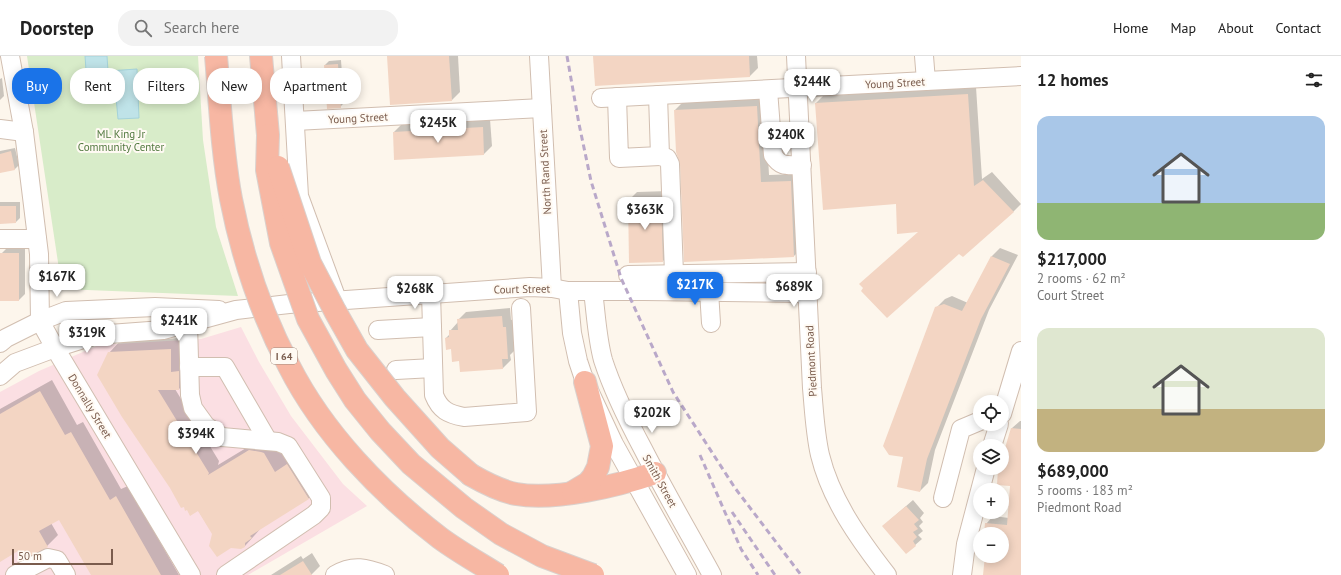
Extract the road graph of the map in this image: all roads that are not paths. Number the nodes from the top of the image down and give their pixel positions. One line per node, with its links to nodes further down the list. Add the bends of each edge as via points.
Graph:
1 (10, 56): 16 (street, Donnally Street)
2 (216, 56): 60 (highway, I 64, bridge, via 231,199 246,258 262,306 289,367 333,434 364,470 441,539)
3 (261, 56): 17 (highway)
4 (290, 56): 14 (street)
5 (539, 56): 13 (street, North Rand Street)
6 (796, 56): 10 (street, Piedmont Road)
7 (924, 56): 9 (street)
8 (1021, 76): 9 (street, Young Street)
9 (926, 81): 10 (street, Young Street)
10 (798, 88): 11 (street, Young Street); 19 (street, Piedmont Road)
11 (768, 90): 12 (street, Young Street); 19 (street, via 773,155 777,162 783,165)
12 (658, 95): 18 (street); 18 (street, Young Street, via 609,98 619,158)
13 (542, 108): 14 (street, Young Street); 25 (street, North Rand Street)
14 (295, 121): 30 (street, via 299,196)
15 (0, 130): 16 (street)
16 (24, 132): 21 (street, Donnally Street)
17 (268, 135): 52 (highway, bridge, via 310,263 357,350 395,398 440,448 471,475 496,488 515,494 535,496); 61 (highway, bridge, via 268,170 281,243 308,319 355,400 411,464 464,508 501,534 542,556)
18 (660, 156): 23 (street, via 666,158 670,164)
19 (802, 165): 22 (street, Piedmont Road)
20 (0, 239): 21 (street)
21 (37, 239): 33 (street, Donnally Street)
22 (807, 272): 23 (street); 29 (street, Piedmont Road)
23 (674, 274): 24 (street)
24 (628, 275)
25 (560, 289): 26 (street, Court Street); 28 (street, Court Street, via 530,286); 45 (street, Smith Street)
26 (593, 291): 27 (street, Court Street); 49 (street, Smith Street, via 603,360 628,421)
27 (709, 292): 29 (street, Court Street); 34 (street)
28 (430, 293): 30 (street, Court Street); 36 (street)
29 (808, 293): 64 (street, Piedmont Road, via 812,388 820,456 832,489 850,524)
30 (337, 301): 32 (street, Court Street)
31 (521, 308): 42 (street, via 527,412 464,417 445,411 438,405 434,395)
32 (236, 310): 33 (street, Court Street, via 155,306 75,310); 35 (street, Court Street)
33 (40, 321): 38 (street, Court Street); 39 (street, Donnally Street)
34 (710, 323)
35 (188, 324): 39 (street, Court Street, via 163,330 96,335); 41 (street)
36 (432, 327): 37 (street); 42 (street)
37 (378, 330)
38 (0, 343)
39 (55, 348): 44 (street, Court Street, via 15,364); 56 (street, Donnally Street)
40 (1021, 351): 46 (street)
41 (189, 367): 48 (street, via 225,367); 48 (street, via 193,408 206,426 222,437)
42 (433, 368): 43 (street)
43 (396, 370)
44 (0, 376)
45 (585, 382): 51 (street, Smith Street, via 614,444); 52 (highway, via 602,446 598,467 593,477)
46 (1007, 395)
47 (973, 424): 53 (street, via 960,429)
48 (268, 441): 57 (street, via 288,446 321,498 321,508)
49 (655, 473): 51 (highway); 63 (street, Smith Street)
50 (984, 475): 65 (street, via 966,544)
51 (635, 480): 52 (highway); 62 (street, Smith Street)
52 (572, 493)
53 (943, 498)
54 (15, 575): 55 (street, via 48,558 57,560)
55 (66, 575)
56 (191, 575)
57 (226, 575)
58 (335, 575): 59 (street, via 344,570 366,568)
59 (385, 575)
60 (498, 575)
61 (594, 575)
62 (687, 575)
63 (712, 575)
64 (886, 575)
65 (962, 575)

